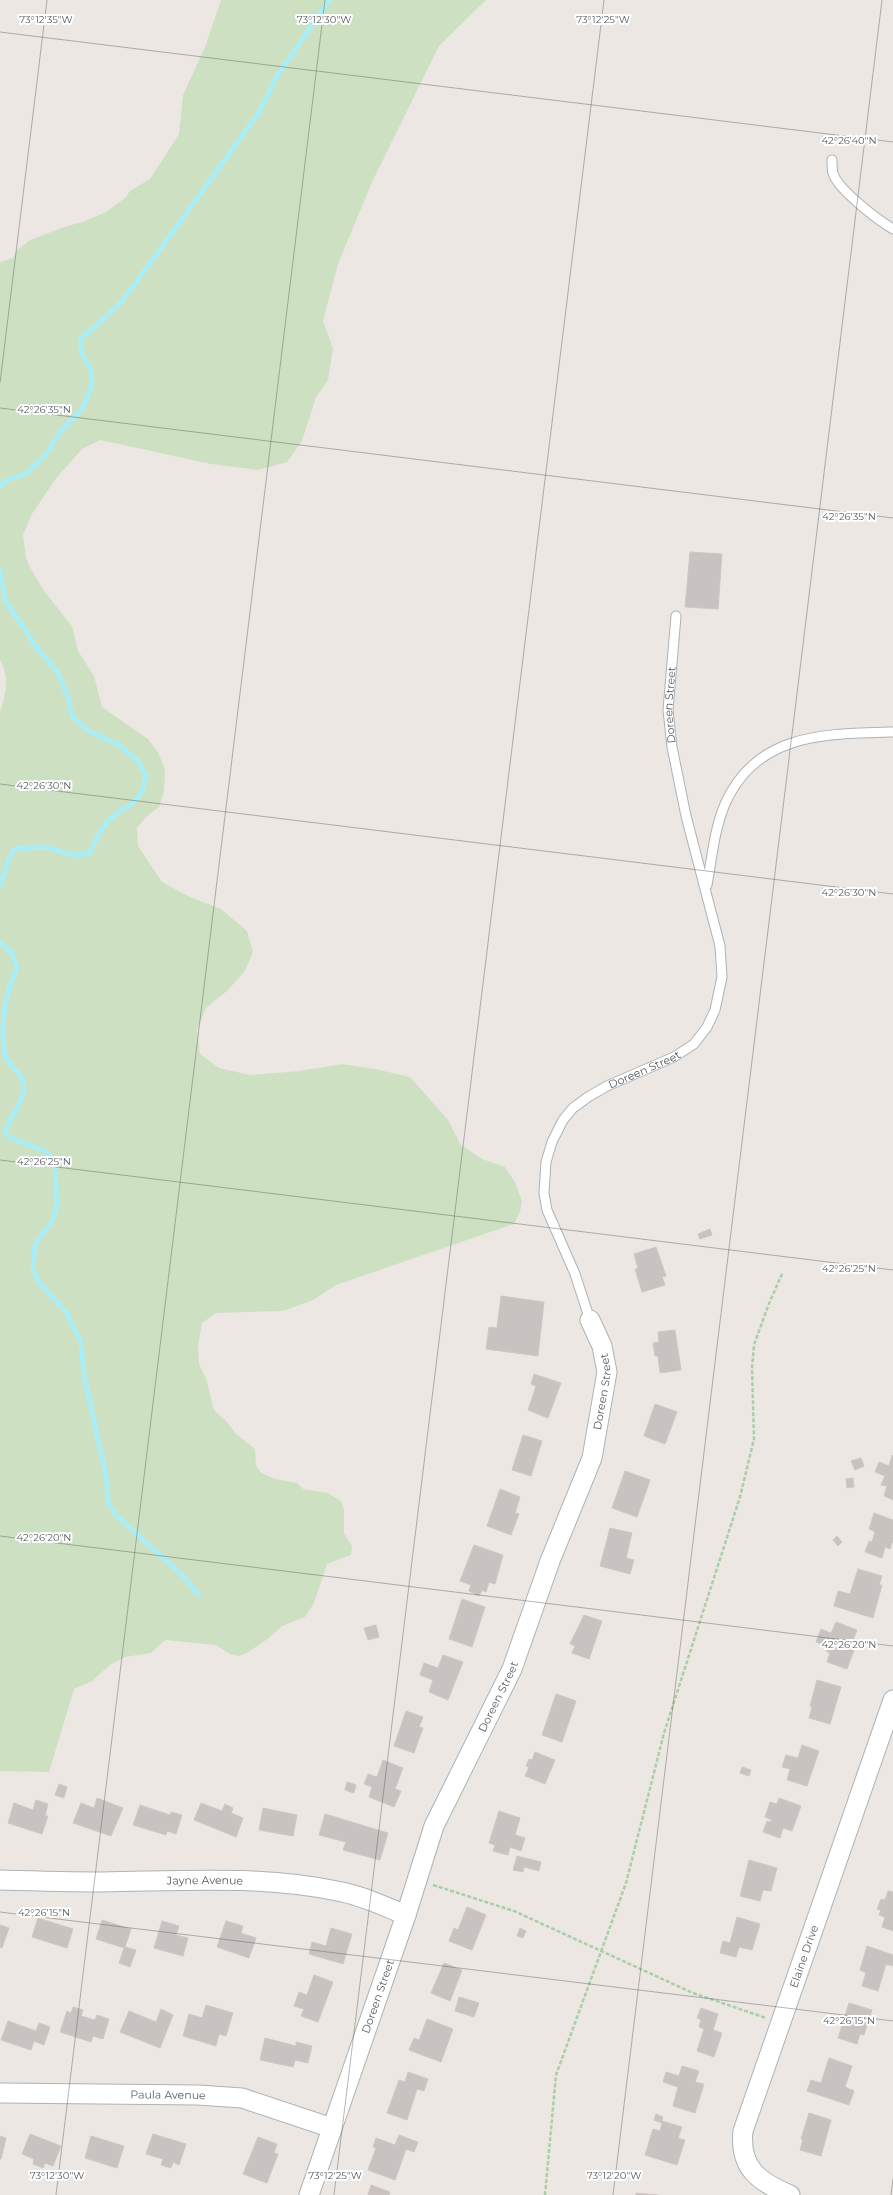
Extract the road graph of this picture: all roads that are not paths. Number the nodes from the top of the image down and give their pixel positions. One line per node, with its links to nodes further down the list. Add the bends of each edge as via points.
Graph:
1 (832, 160): 2 (lane, via 833,173 839,184 876,218)
2 (893, 229)
3 (676, 616): 5 (lane, Doreen Street, via 668,710 672,747 686,816)
4 (893, 732): 5 (lane, via 847,732 794,741 772,752 748,769 734,786 725,805 716,831)
5 (706, 888): 6 (lane, Doreen Street, via 720,946 722,977 715,1010 707,1027 694,1044 674,1057 607,1086 574,1108 563,1120 546,1162 544,1193 547,1210 575,1274)
6 (590, 1320): 9 (street, Doreen Street, via 602,1346 607,1372 592,1458 550,1561 512,1669 434,1826)
7 (893, 1700): 13 (street, Elaine Drive, via 744,2131 743,2148 753,2173 768,2186)
8 (0, 1880): 9 (street, Jayne Avenue, via 104,1882 195,1879 276,1883 337,1891)
9 (406, 1915): 11 (street, Doreen Street)
10 (0, 2093): 11 (street, Paula Avenue, via 198,2095 242,2098)
11 (332, 2128): 12 (street, Doreen Street)
12 (309, 2195)
13 (790, 2195)

